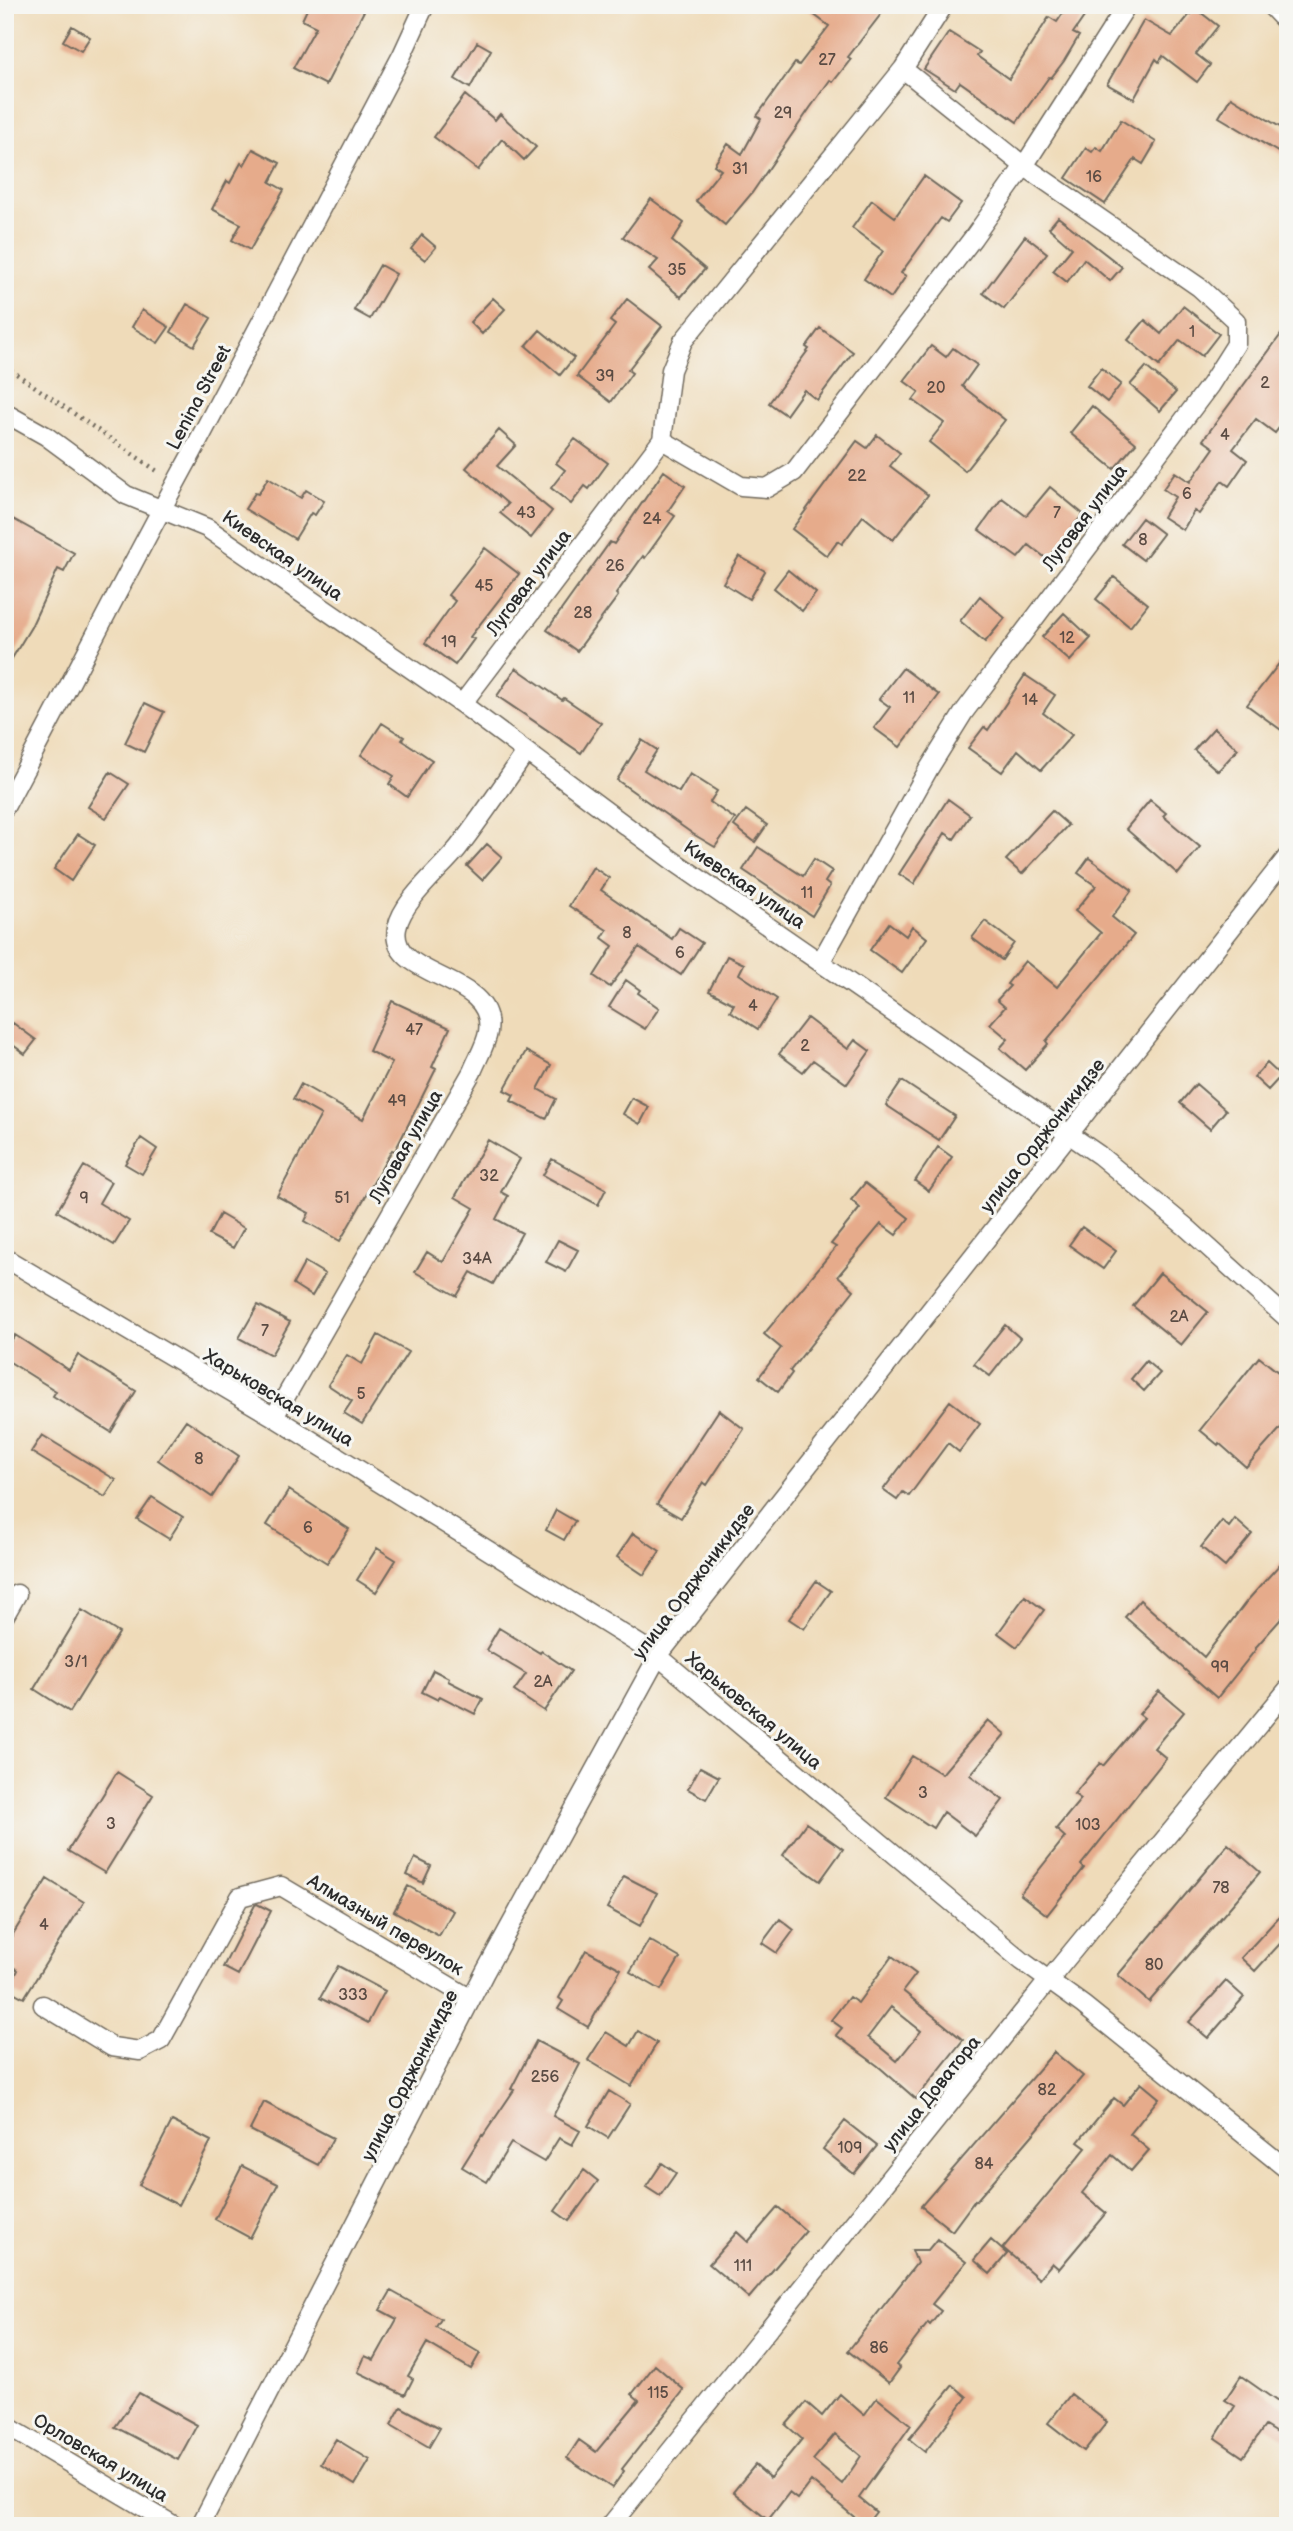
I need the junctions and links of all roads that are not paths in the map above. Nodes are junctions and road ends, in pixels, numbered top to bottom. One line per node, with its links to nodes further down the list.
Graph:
1 (425, 5): 10 (street, Lenina Street)
2 (944, 5): 6 (street)
3 (1127, 5): 7 (street)
4 (1270, 5): 5 (street)
5 (1288, 24)
6 (903, 69): 7 (street, Луговая улица); 9 (street)
7 (1024, 166): 9 (street); 15 (street, Луговая улица)
8 (5, 413): 10 (street, Киевская улица)
9 (662, 440): 11 (street, Луговая улица)
10 (160, 508): 11 (street, Киевская улица); 13 (street, Lenina Street)
11 (461, 704): 12 (street, Киевская улица)
12 (526, 752): 15 (street, Киевская улица); 19 (street, Луговая улица)
13 (5, 807)
14 (1288, 856): 16 (street, улица Орджоникидзе)
15 (821, 961): 16 (street, Киевская улица)
16 (1069, 1134): 18 (street, Киевская улица); 22 (street, улица Орджоникидзе)
17 (5, 1258): 19 (street, Харьковская улица)
18 (1288, 1319)
19 (274, 1417): 22 (street, Харьковская улица)
20 (17, 1594): 21 (street)
21 (5, 1615)
22 (658, 1656): 24 (street, Харьковская улица); 25 (street, улица Орджоникидзе)
23 (1288, 1689): 24 (street, улица Доватора)
24 (1048, 1981): 27 (street, Харьковская улица); 31 (street, улица Доватора)
25 (471, 1999): 26 (street, Алмазный переулок); 30 (street, улица Орджоникидзе)
26 (43, 2005)
27 (1288, 2170)
28 (5, 2425): 29 (street, Орловская улица)
29 (175, 2526)
30 (200, 2526)
31 (610, 2526)

